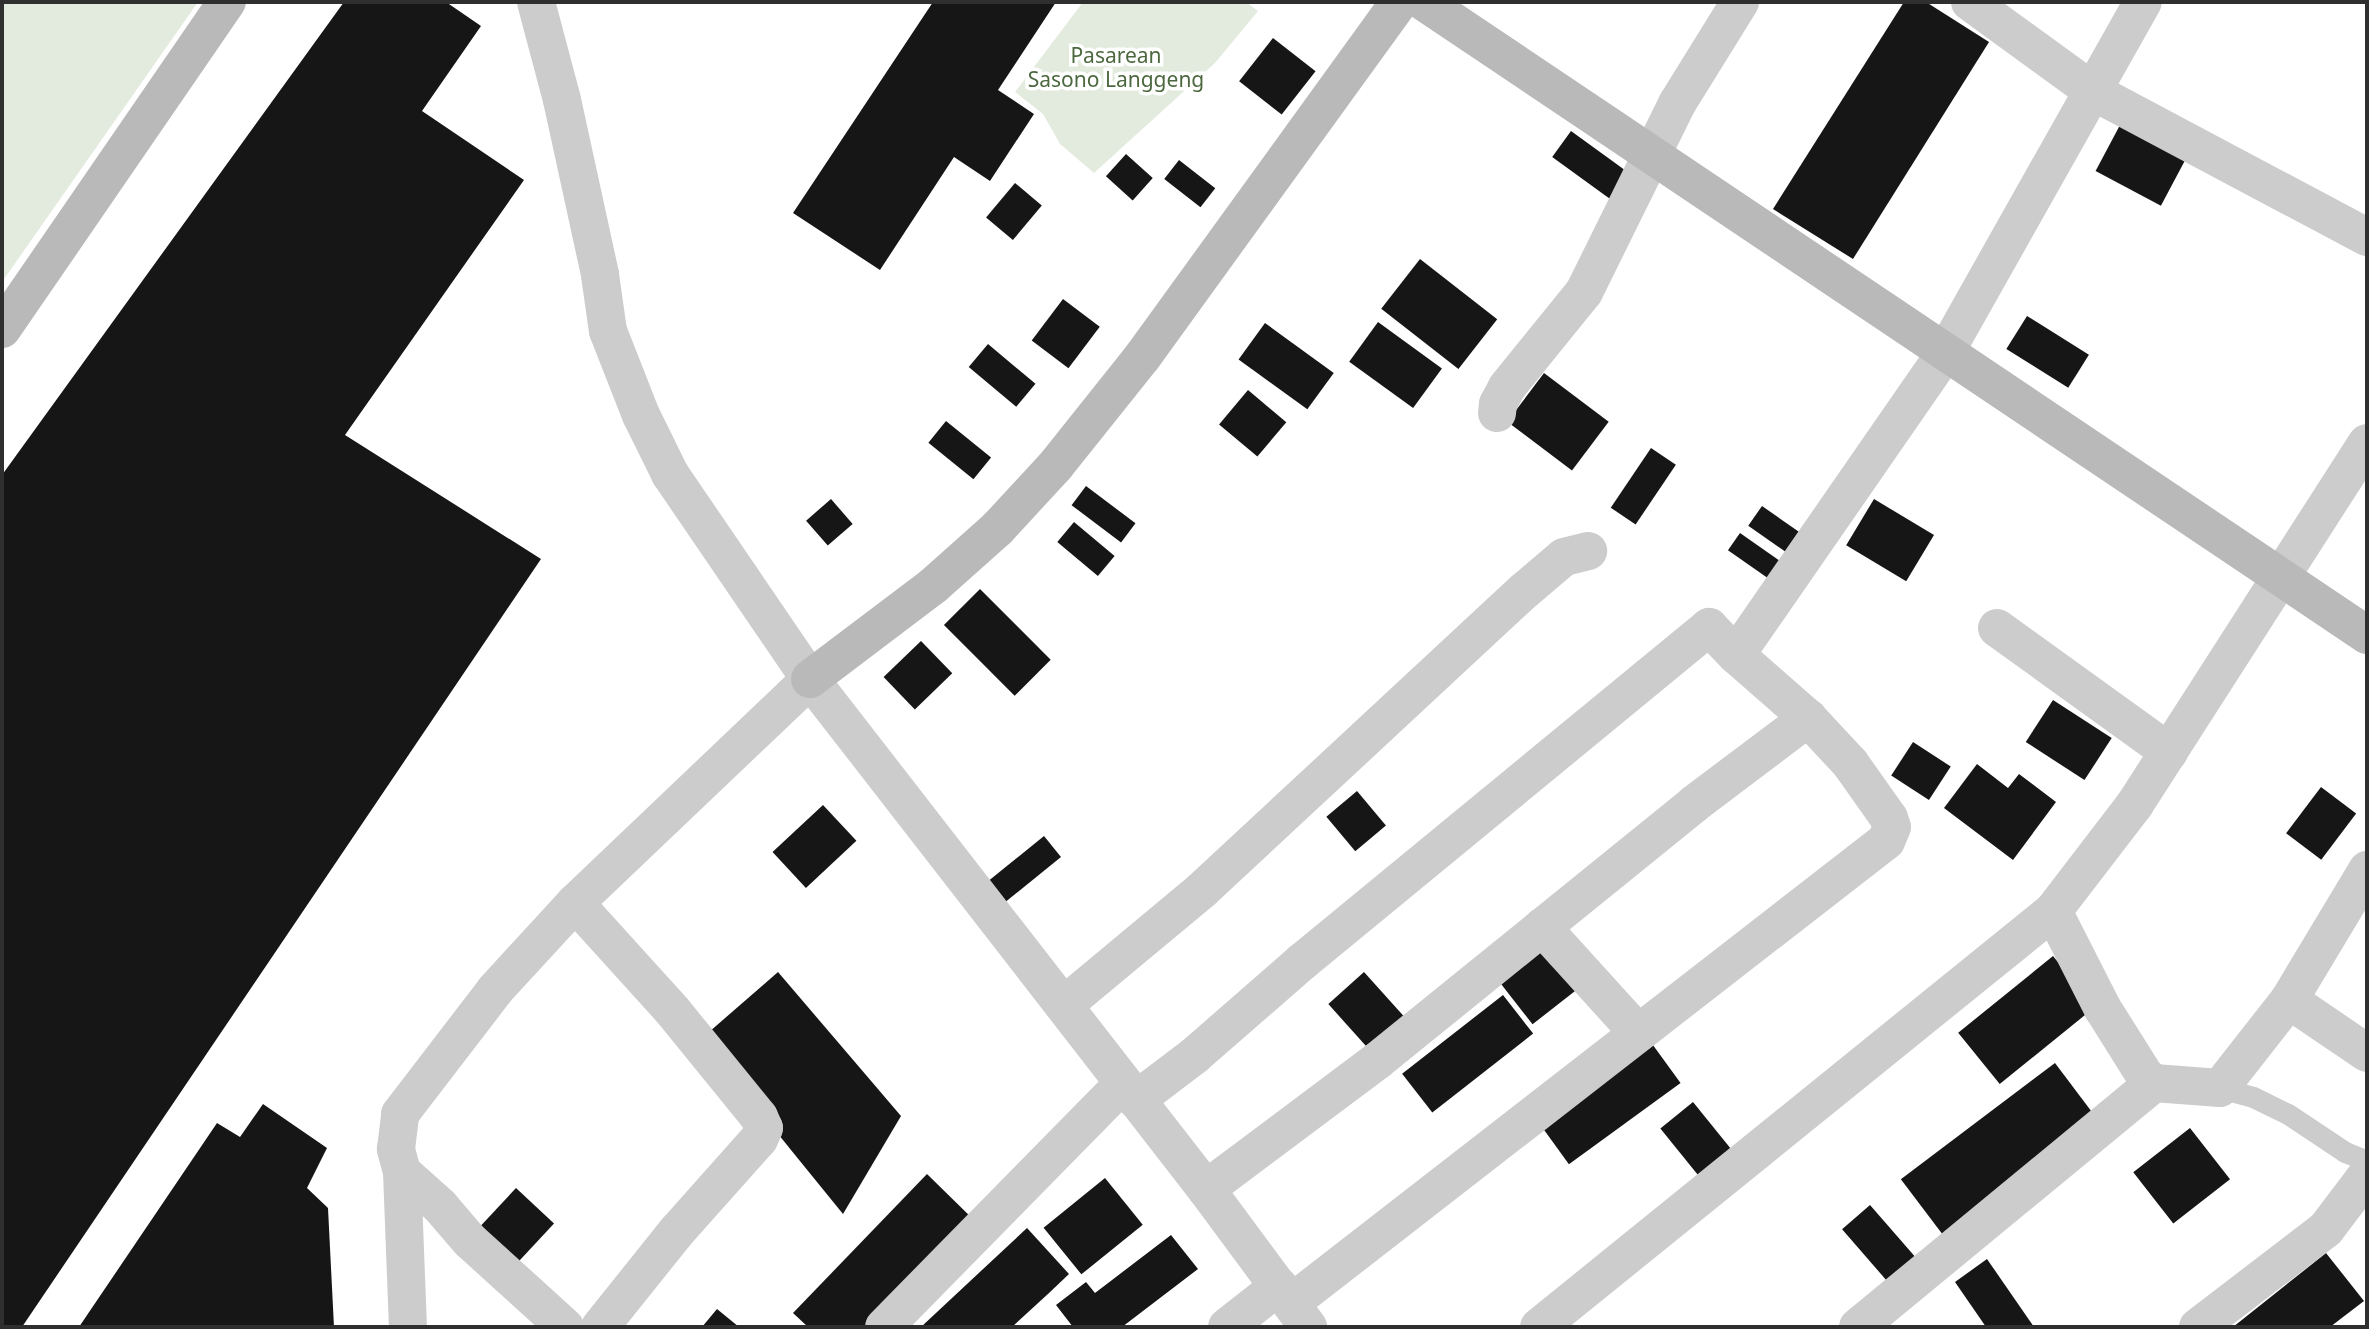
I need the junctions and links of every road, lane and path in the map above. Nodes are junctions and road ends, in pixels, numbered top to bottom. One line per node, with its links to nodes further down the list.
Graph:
1 (227, 2): 11 (street)
2 (537, 2): 20 (street)
3 (1399, 2): 20 (street)
4 (1424, 2): 9 (street)
5 (1740, 2): 9 (street)
6 (1970, 2): 8 (street)
7 (2143, 2): 8 (street)
8 (2094, 92): 10 (street); 12 (street)
9 (1651, 156): 12 (street); 13 (street)
10 (2367, 237)
11 (2, 329)
12 (1945, 354): 16 (street); 19 (street)
13 (1497, 413)
14 (2367, 443): 16 (street)
15 (1588, 551): 28 (street)
16 (2282, 576): 18 (street); 22 (street)
17 (1997, 628): 22 (street)
18 (2367, 635)
19 (1736, 655): 21 (street); 33 (street)
20 (810, 679): 24 (street); 28 (street)
21 (1808, 718): 26 (street); 29 (street)
22 (2169, 752): 25 (street)
23 (2367, 870): 27 (street)
24 (575, 903): 35 (street); 41 (street)
25 (2053, 911): 31 (street); 44 (street)
26 (1542, 927): 29 (street); 37 (street)
27 (2289, 1000): 30 (street); 32 (street)
28 (1064, 1004): 33 (street)
29 (1638, 1033): 38 (street)
30 (2367, 1052)
31 (2154, 1083): 32 (street); 45 (street)
32 (2220, 1088): 34 (lane)
33 (1130, 1092): 37 (street); 42 (street)
34 (2367, 1161)
35 (402, 1172): 39 (street); 40 (street)
36 (2367, 1175): 46 (street)
37 (1206, 1189): 38 (street)
38 (1292, 1306): 43 (street)
39 (408, 1327)
40 (565, 1327)
41 (600, 1327)
42 (884, 1327)
43 (1227, 1327)
44 (1539, 1327)
45 (1858, 1327)
46 (2198, 1327)

